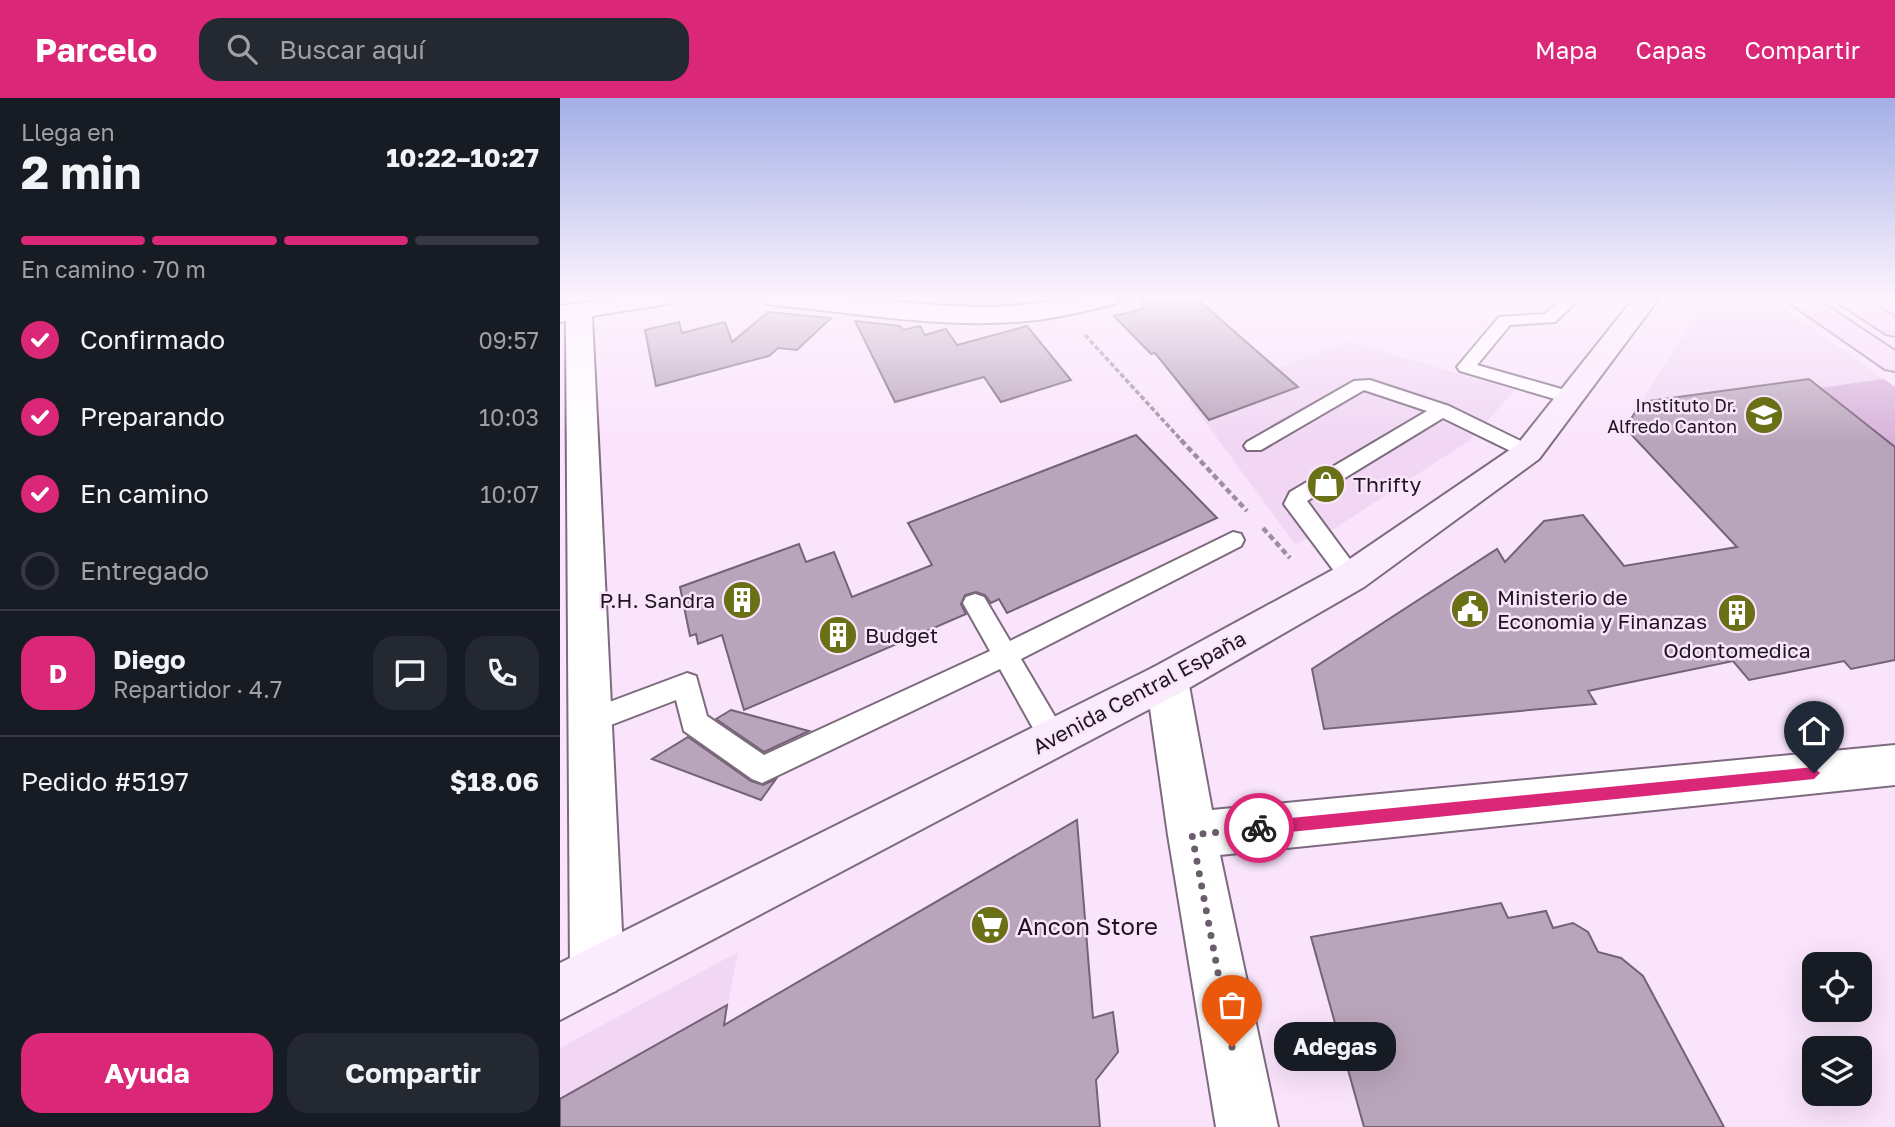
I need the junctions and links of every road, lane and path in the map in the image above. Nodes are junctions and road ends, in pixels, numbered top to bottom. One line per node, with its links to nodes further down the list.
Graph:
1 (572, 346): 19 (street)
2 (1095, 346): 11 (path)
3 (1483, 346): 7 (lane)
4 (1609, 346): 7 (main road, Avenida Central España)
5 (1871, 346): 6 (main road)
6 (1895, 363)
7 (1572, 398): 10 (main road, Avenida Central España)
8 (1442, 410): 9 (lane); 10 (lane); 15 (lane)
9 (1254, 446)
10 (1528, 452): 15 (main road, Avenida Central España)
11 (1253, 518)
12 (1263, 528): 14 (path)
13 (1233, 540): 17 (lane)
14 (1290, 558)
15 (1352, 577): 18 (main road, Avenida Central España)
16 (975, 603): 17 (lane)
17 (1005, 655): 19 (lane); 20 (lane)
18 (1167, 680): 20 (main road, Avenida Central España); 22 (street)
19 (590, 721): 23 (street)
20 (1053, 737): 23 (main road, Avenida Central España)
21 (1895, 765): 22 (street)
22 (1192, 835): 24 (street)
23 (578, 982)
24 (1247, 1127)

